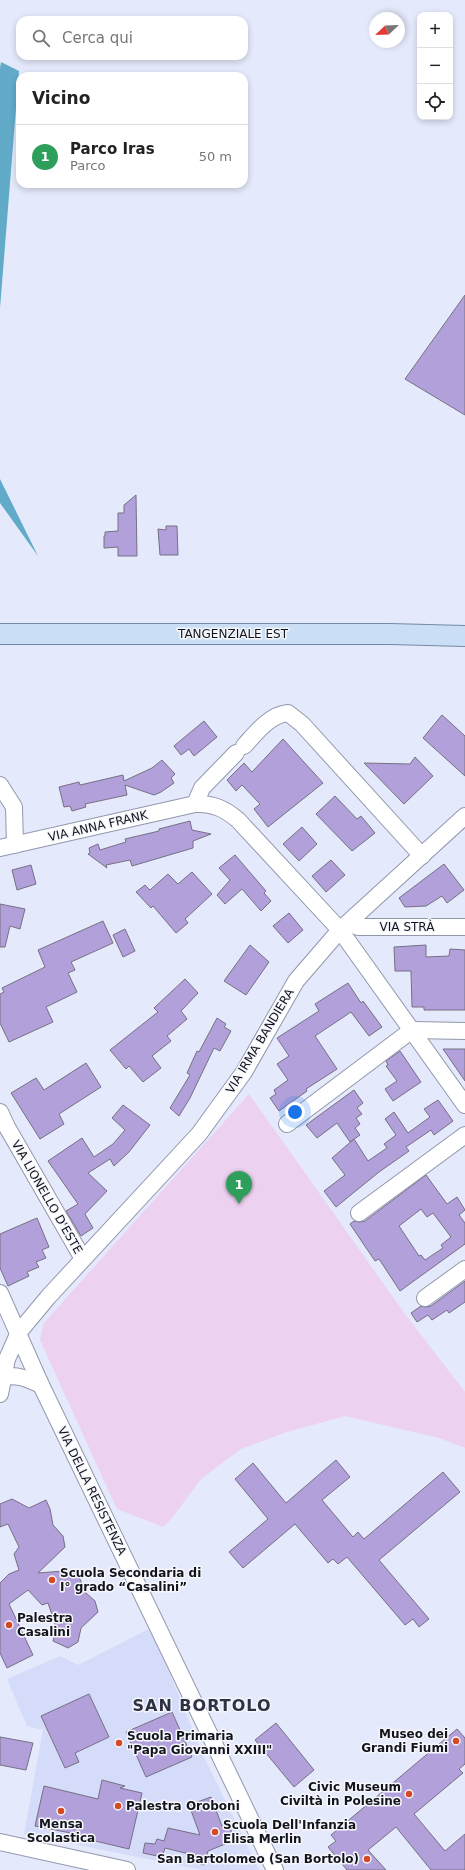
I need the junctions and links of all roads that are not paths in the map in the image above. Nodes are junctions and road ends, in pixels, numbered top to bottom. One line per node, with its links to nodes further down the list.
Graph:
1 (0, 634): 2 (main road, TANGENZIALE EST)
2 (465, 636)
3 (0, 785): 6 (street)
4 (195, 804): 6 (street, VIA ANNA FRANK); 7 (street); 8 (street, VIA ANNA FRANK)
5 (463, 822): 7 (street, VIA IRMA BANDIERA)
6 (8, 847)
7 (422, 856): 8 (street, VIA IRMA BANDIERA)
8 (345, 927): 9 (street, VIA STRÀ); 10 (street, VIA ANNA FRANK); 17 (street, VIA IRMA BANDIERA)
9 (465, 927)
10 (412, 1030): 11 (street); 12 (street, VIA ANNA FRANK); 14 (street)
11 (465, 1031)
12 (465, 1105)
13 (0, 1112): 17 (street, VIA LIONELLO D'ESTE)
14 (287, 1124)
15 (465, 1135): 16 (street)
16 (359, 1213)
17 (83, 1259): 21 (street, VIA IRMA BANDIERA)
18 (465, 1268): 20 (street)
19 (0, 1292): 21 (street, VIA DELLA RESISTENZA)
20 (425, 1298)
21 (19, 1332): 22 (street, VIA IRMA BANDIERA); 24 (street, VIA DELLA RESISTENZA)
22 (3, 1358): 23 (street, VIA IRMA BANDIERA); 24 (street)
23 (3, 1377): 24 (street); 25 (street, VIA IRMA BANDIERA)
24 (38, 1378): 28 (street, VIA DELLA RESISTENZA)
25 (0, 1394)
26 (0, 1842): 27 (street)
27 (127, 1870)
28 (275, 1870)

